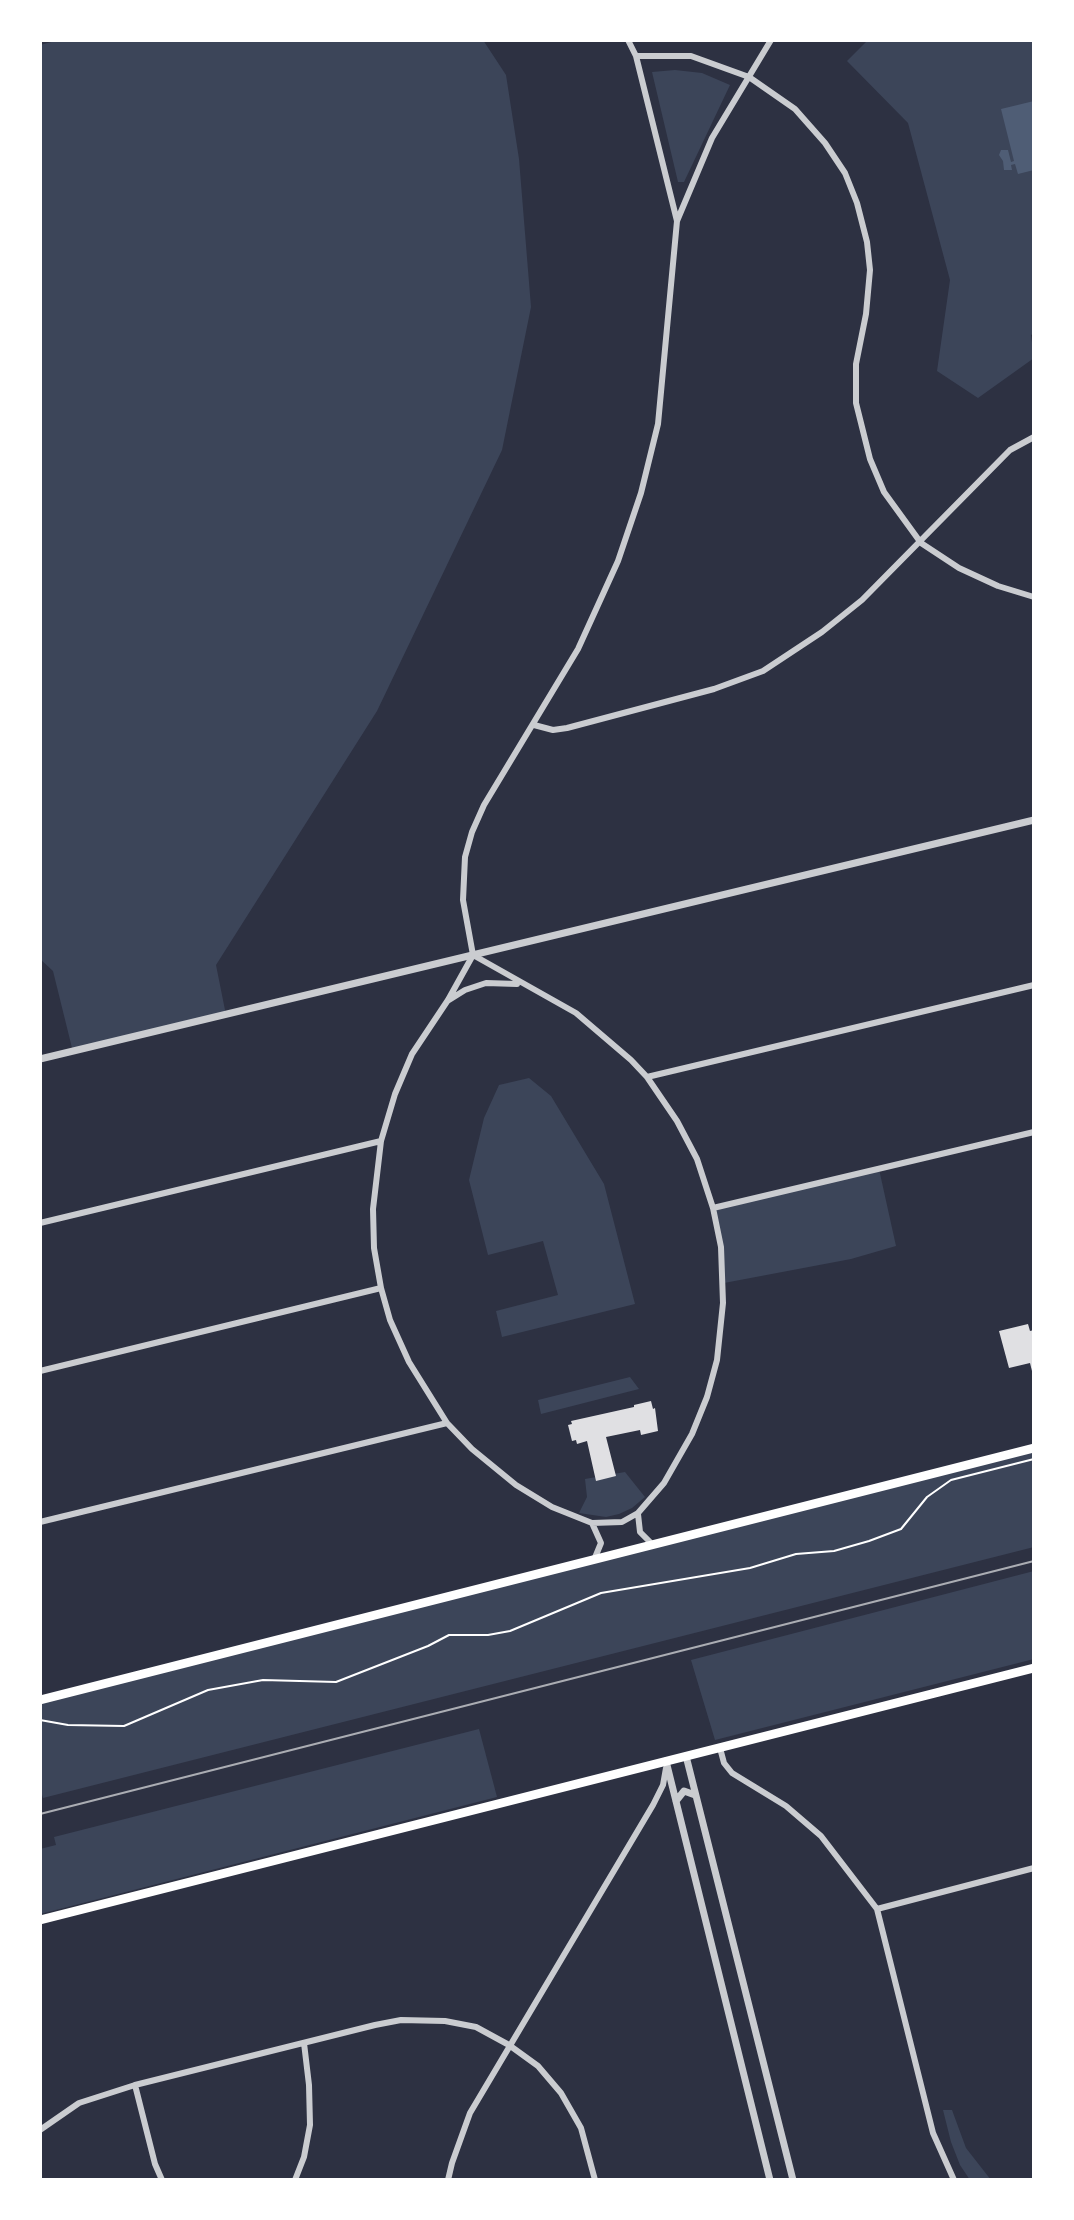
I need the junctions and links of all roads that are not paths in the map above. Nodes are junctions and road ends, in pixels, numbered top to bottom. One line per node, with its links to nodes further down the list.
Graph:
1 (628, 40): 3 (street)
2 (771, 40): 4 (street)
3 (636, 56): 4 (street); 5 (street)
4 (749, 77): 5 (street); 7 (street)
5 (677, 221): 9 (street)
6 (1034, 437): 7 (street)
7 (921, 543): 8 (street); 9 (street)
8 (1034, 597)
9 (534, 725): 11 (street)
10 (1034, 820): 11 (street)
11 (473, 955): 12 (street); 14 (street); 15 (street)
12 (521, 984): 14 (street); 16 (street)
13 (1034, 985): 16 (street)
14 (448, 1000): 18 (street)
15 (40, 1059)
16 (647, 1077): 19 (street)
17 (1034, 1132): 19 (street)
18 (381, 1141): 20 (street); 21 (street)
19 (713, 1208): 25 (street)
20 (40, 1223)
21 (381, 1288): 22 (street); 23 (street)
22 (40, 1371)
23 (447, 1423): 26 (street); 27 (street)
24 (1034, 1448): 28 (main road)
25 (638, 1513): 27 (street); 28 (street)
26 (40, 1522)
27 (592, 1523): 29 (street)
28 (653, 1545): 29 (main road)
29 (594, 1560): 31 (main road)
30 (1034, 1668): 32 (main road)
31 (40, 1700)
32 (720, 1748): 33 (main road); 38 (street)
33 (686, 1756): 34 (main road); 35 (street)
34 (666, 1761): 36 (street); 39 (main road); 41 (street)
35 (696, 1797): 36 (street); 49 (street)
36 (676, 1801): 48 (street)
37 (1034, 1868): 38 (street)
38 (877, 1909): 50 (street)
39 (40, 1920)
40 (304, 2043): 41 (street); 42 (street); 45 (street)
41 (509, 2045): 46 (street); 47 (street)
42 (135, 2085): 43 (street); 44 (street)
43 (40, 2130)
44 (162, 2180)
45 (295, 2180)
46 (448, 2180)
47 (595, 2180)
48 (770, 2180)
49 (793, 2180)
50 (954, 2180)

